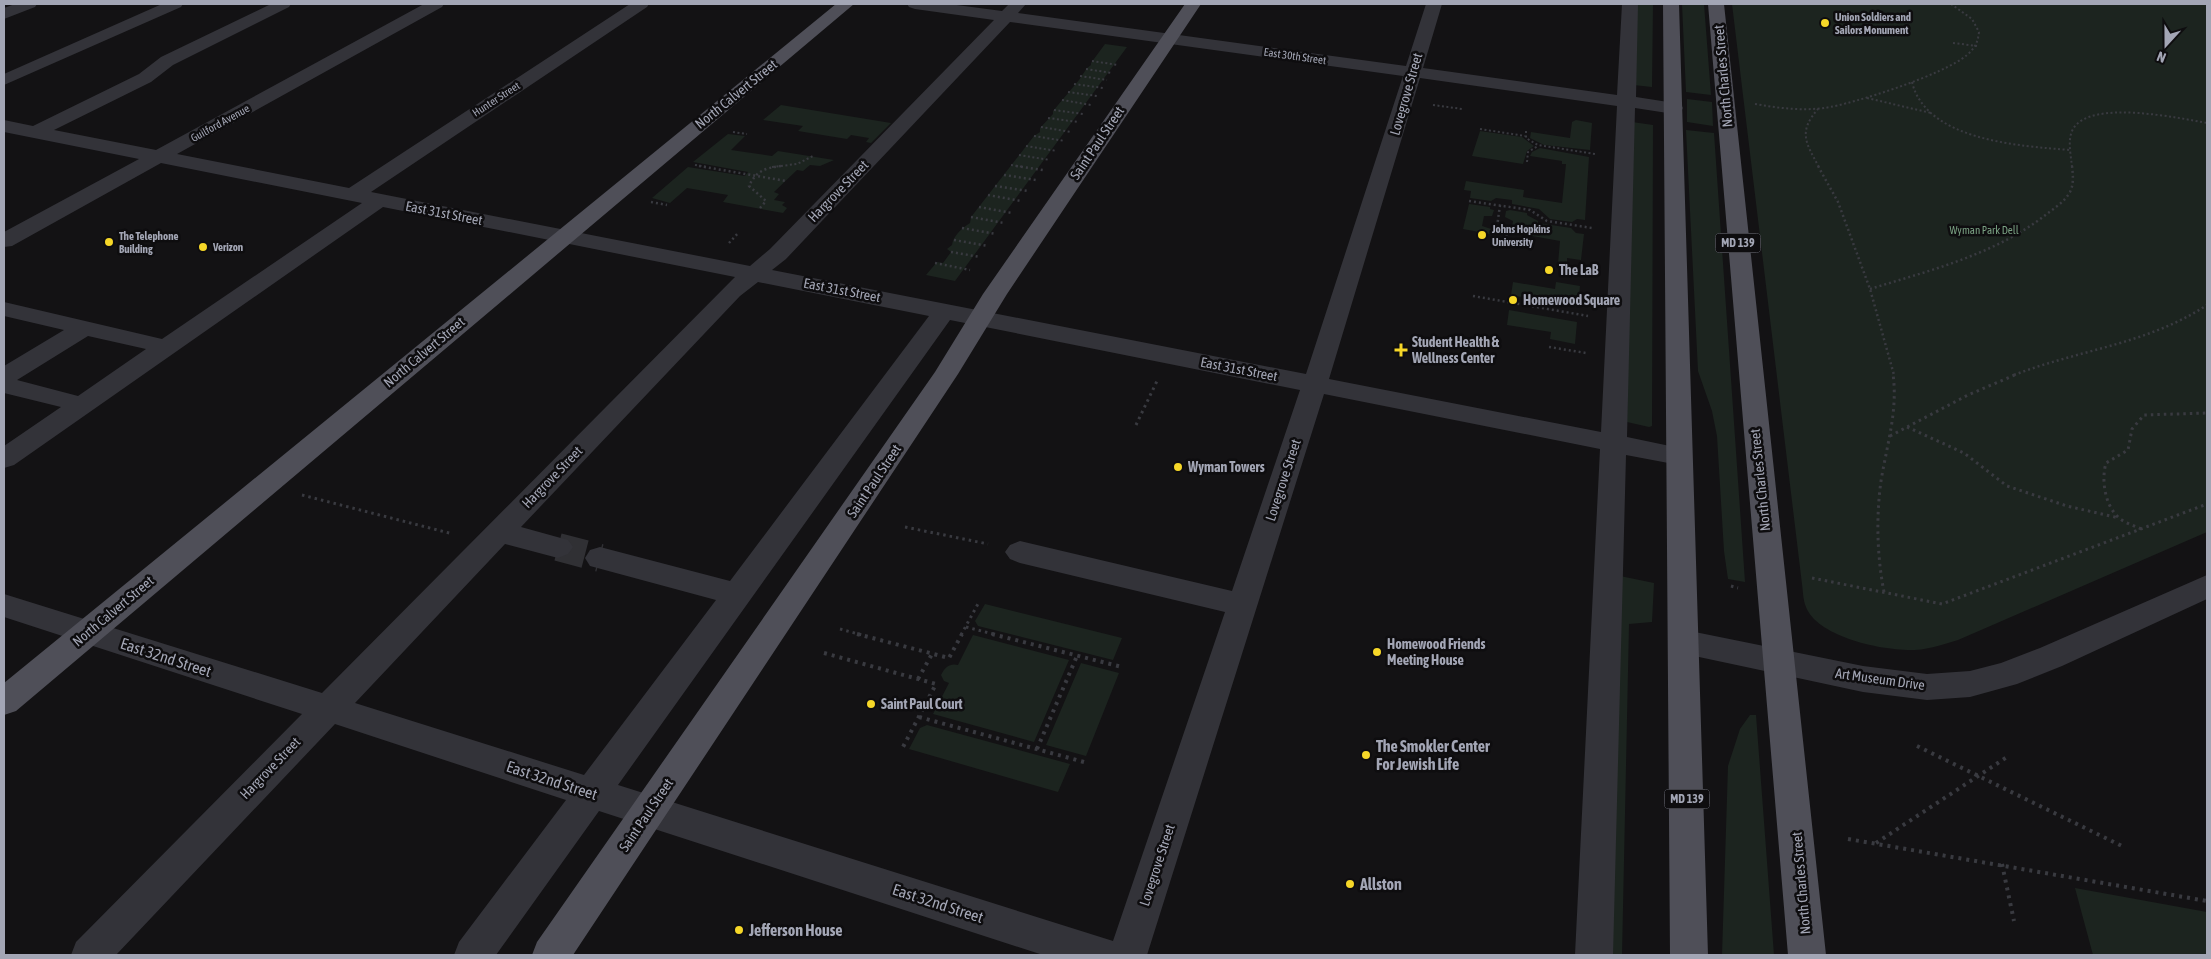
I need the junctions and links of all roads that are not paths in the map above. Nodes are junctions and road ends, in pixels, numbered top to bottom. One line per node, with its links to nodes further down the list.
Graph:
1 (29, 4): 14 (street)
2 (174, 4): 18 (street)
3 (283, 4): 22 (street)
4 (436, 4): 24 (street, Guilford Avenue)
5 (641, 4): 25 (street, Hunter Street)
6 (846, 4): 27 (main road, North Calvert Street)
7 (915, 4): 15 (street, East 30th Street)
8 (1018, 4): 15 (street, Hargrove Street)
9 (1193, 4): 16 (main road, Saint Paul Street)
10 (1434, 4): 17 (street, Lovegrove Street)
11 (1630, 4): 19 (street)
12 (1671, 4): 20 (main road, MD 139)
13 (1716, 4): 52 (main road, North Charles Street / MD 139)
14 (4, 14)
15 (1007, 16): 16 (street, East 30th Street); 29 (street, Hargrove Street)
16 (1168, 38): 17 (street, East 30th Street); 32 (main road, Saint Paul Street)
17 (1412, 72): 19 (street, East 30th Street); 36 (street, Lovegrove Street)
18 (4, 80)
19 (1626, 101): 20 (street, East 30th Street); 39 (street)
20 (1674, 108): 40 (main road, MD 139)
21 (4, 126): 22 (street, East 31st Street)
22 (29, 131): 23 (street); 24 (street, East 31st Street)
23 (4, 140)
24 (159, 156): 25 (street, East 31st Street); 28 (street, Guilford Avenue)
25 (352, 195): 26 (street, East 31st Street)
26 (380, 200): 27 (street, East 31st Street); 34 (street)
27 (564, 236): 29 (street, East 31st Street); 50 (main road, North Calvert Street)
28 (4, 241)
29 (754, 273): 31 (street, East 31st Street); 42 (street, Hargrove Street)
30 (4, 310): 33 (street)
31 (946, 311): 32 (street, East 31st Street); 47 (street)
32 (981, 318): 36 (street, East 31st Street); 56 (main road, Saint Paul Street)
33 (84, 328): 34 (street); 35 (street)
34 (167, 347): 38 (street)
35 (4, 377)
36 (1314, 384): 39 (street, East 31st Street); 49 (street, Lovegrove Street)
37 (4, 385): 38 (street)
38 (83, 405): 41 (street)
39 (1614, 443): 40 (street, East 31st Street); 62 (street)
40 (1679, 456): 51 (main road, MD 139)
41 (4, 459)
42 (493, 537): 43 (street); 54 (street, Hargrove Street)
43 (558, 547)
44 (1020, 552): 49 (street)
45 (600, 558): 47 (street)
46 (2207, 586): 52 (street, Art Museum Drive)
47 (737, 594): 55 (street)
48 (4, 605): 50 (street, East 32nd Street)
49 (1242, 606): 61 (street, Lovegrove Street)
50 (88, 632): 53 (main road, North Calvert Street); 54 (street, East 32nd Street)
51 (1685, 642): 52 (street, Art Museum Drive); 63 (main road, MD 139)
52 (1780, 662): 64 (main road, North Charles Street / MD 139)
53 (4, 702)
54 (327, 708): 55 (street, East 32nd Street); 57 (street, Hargrove Street)
55 (592, 793): 56 (street, East 32nd Street); 58 (street)
56 (649, 811): 59 (main road, Saint Paul Street); 60 (street, East 32nd Street)
57 (90, 955)
58 (473, 955)
59 (551, 955)
60 (1100, 955)
61 (1128, 955)
62 (1594, 955)
63 (1689, 955)
64 (1807, 955)

